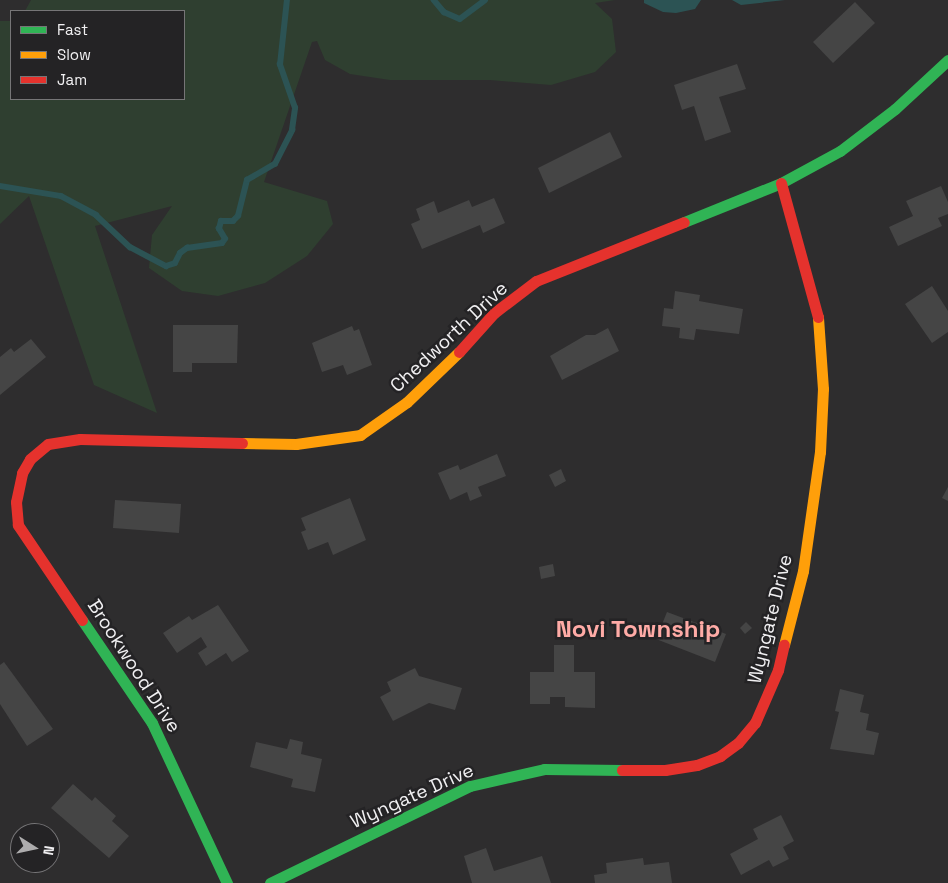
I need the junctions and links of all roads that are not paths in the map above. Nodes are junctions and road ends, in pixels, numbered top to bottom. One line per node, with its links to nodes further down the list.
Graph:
1 (948, 60): 2 (street, Chedworth Drive)
2 (782, 183): 3 (street, Chedworth Drive); 5 (street, Wyngate Drive)
3 (22, 472): 4 (street, Brookwood Drive)
4 (227, 883)
5 (270, 883)

